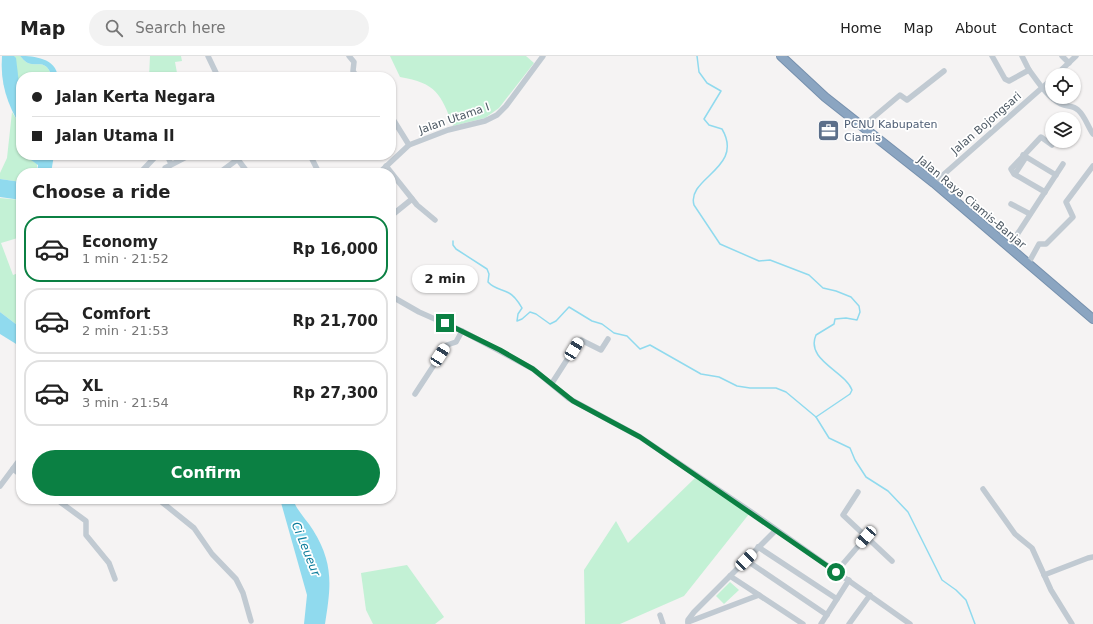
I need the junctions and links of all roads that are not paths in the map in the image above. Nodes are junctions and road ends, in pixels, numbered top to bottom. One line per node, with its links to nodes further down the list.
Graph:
1 (208, 56): 13 (street)
2 (349, 56): 14 (street)
3 (543, 56): 21 (street, Jalan Utama I)
4 (781, 56): 18 (highway, Jalan Raya Ciamis-Banjar)
5 (992, 56): 11 (street)
6 (1022, 56): 11 (street)
7 (1062, 56): 9 (street)
8 (1076, 56): 9 (street)
9 (1069, 63): 10 (street)
10 (1064, 68)
11 (1029, 70): 16 (street)
12 (944, 71): 18 (street)
13 (216, 72)
14 (354, 72)
15 (1045, 85): 16 (street, Jalan Bojongsari)
16 (1042, 87): 19 (street); 38 (street, Jalan Bojongsari)
17 (396, 122): 21 (street)
18 (862, 127): 38 (highway, Jalan Raya Ciamis-Banjar)
19 (1093, 134)
20 (1045, 140): 22 (street)
21 (409, 145): 23 (street, Jalan Utama I)
22 (1024, 156): 36 (street); 39 (street)
23 (396, 157)
24 (152, 160): 33 (street)
25 (169, 160): 29 (street)
26 (179, 160): 29 (street)
27 (234, 160): 35 (street)
28 (393, 160): 31 (street, Jalan Utama I)
29 (171, 164): 34 (street)
30 (1063, 164): 36 (street)
31 (386, 166)
32 (1093, 166): 46 (street)
33 (145, 168)
34 (164, 168)
35 (225, 168)
36 (1056, 175): 39 (street)
37 (396, 179): 40 (street)
38 (934, 183): 45 (highway, Jalan Raya Ciamis-Banjar)
39 (1045, 192): 43 (street)
40 (412, 199): 42 (street); 44 (street)
41 (1011, 204): 43 (street)
42 (396, 212)
43 (1030, 214): 45 (street)
44 (435, 220)
45 (1009, 247): 46 (highway, Jalan Raya Ciamis-Banjar)
46 (1028, 264): 48 (highway, Jalan Raya Ciamis-Banjar)
47 (396, 299): 49 (street)
48 (1093, 319)
49 (462, 332): 51 (street); 52 (street)
50 (608, 339): 51 (street)
51 (552, 383): 61 (street)
52 (415, 394)
53 (16, 465): 54 (street)
54 (13, 469): 55 (street); 56 (street)
55 (16, 471)
56 (0, 486)
57 (983, 489): 68 (street)
58 (858, 492): 62 (street)
59 (63, 504): 70 (street)
60 (164, 504): 77 (street)
61 (776, 530): 63 (street); 67 (street)
62 (866, 537): 66 (street); 67 (street)
63 (758, 547): 65 (street); 74 (street)
64 (1093, 557): 68 (street)
65 (746, 560): 69 (street); 76 (street)
66 (892, 561)
67 (836, 572): 71 (street)
68 (1044, 575): 84 (street)
69 (730, 576): 72 (street); 78 (street)
70 (115, 580)
71 (849, 580): 73 (street); 74 (street)
72 (759, 595): 78 (street); 80 (street)
73 (870, 595): 82 (street); 83 (street)
74 (837, 599): 76 (street)
75 (660, 615): 79 (street)
76 (827, 615): 81 (street)
77 (251, 621)
78 (688, 623)
79 (663, 624)
80 (803, 624)
81 (821, 624)
82 (849, 624)
83 (910, 624)
84 (1072, 624)

